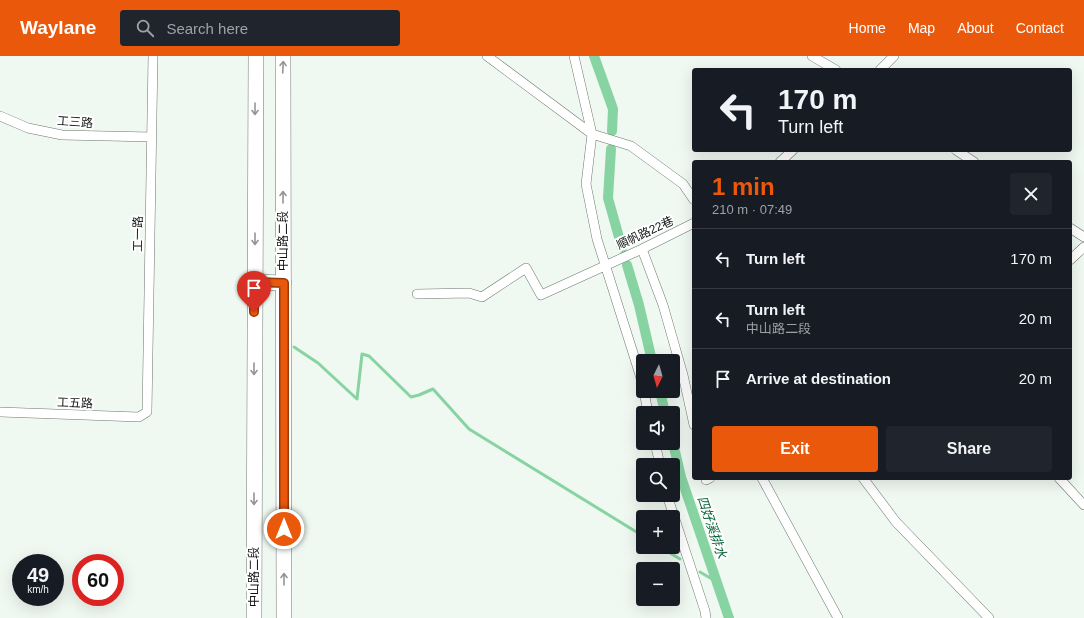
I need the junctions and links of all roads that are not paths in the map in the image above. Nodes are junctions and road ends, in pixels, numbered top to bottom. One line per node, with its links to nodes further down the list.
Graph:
1 (152, 56): 12 (street, 工一路)
2 (256, 56): 25 (main road, 中山路二段, one-way to 25)
3 (283, 56): 26 (main road, 中山路二段, one-way to 3)
4 (487, 56): 11 (street)
5 (574, 56): 11 (street)
6 (812, 56): 8 (street)
7 (894, 56): 9 (street)
8 (833, 68)
9 (882, 68)
10 (0, 116): 12 (street, 工三路)
11 (592, 134): 17 (street); 24 (street)
12 (152, 137): 30 (street, 工一路)
13 (791, 152): 15 (street)
14 (959, 152): 16 (street)
15 (782, 160)
16 (971, 160)
17 (692, 197)
18 (692, 224): 22 (street, 順帆路22巷)
19 (1072, 229): 20 (street)
20 (1084, 237)
21 (1084, 247): 23 (street)
22 (642, 249): 24 (street, 順帆路22巷); 31 (street)
23 (1072, 258)
24 (606, 265): 27 (street, 順帆路22巷); 28 (street)
25 (254, 282): 26 (main road); 37 (main road, 中山路二段, one-way to 37)
26 (284, 283): 38 (main road, 中山路二段, one-way to 26)
27 (417, 294)
28 (636, 362)
29 (0, 412): 30 (street, 工五路)
30 (147, 412)
31 (692, 416)
32 (763, 480): 40 (street)
33 (864, 480): 41 (street)
34 (1061, 480): 36 (street)
35 (668, 502): 39 (street)
36 (1084, 505)
37 (254, 618)
38 (284, 618)
39 (706, 618)
40 (838, 618)
41 (989, 618)

